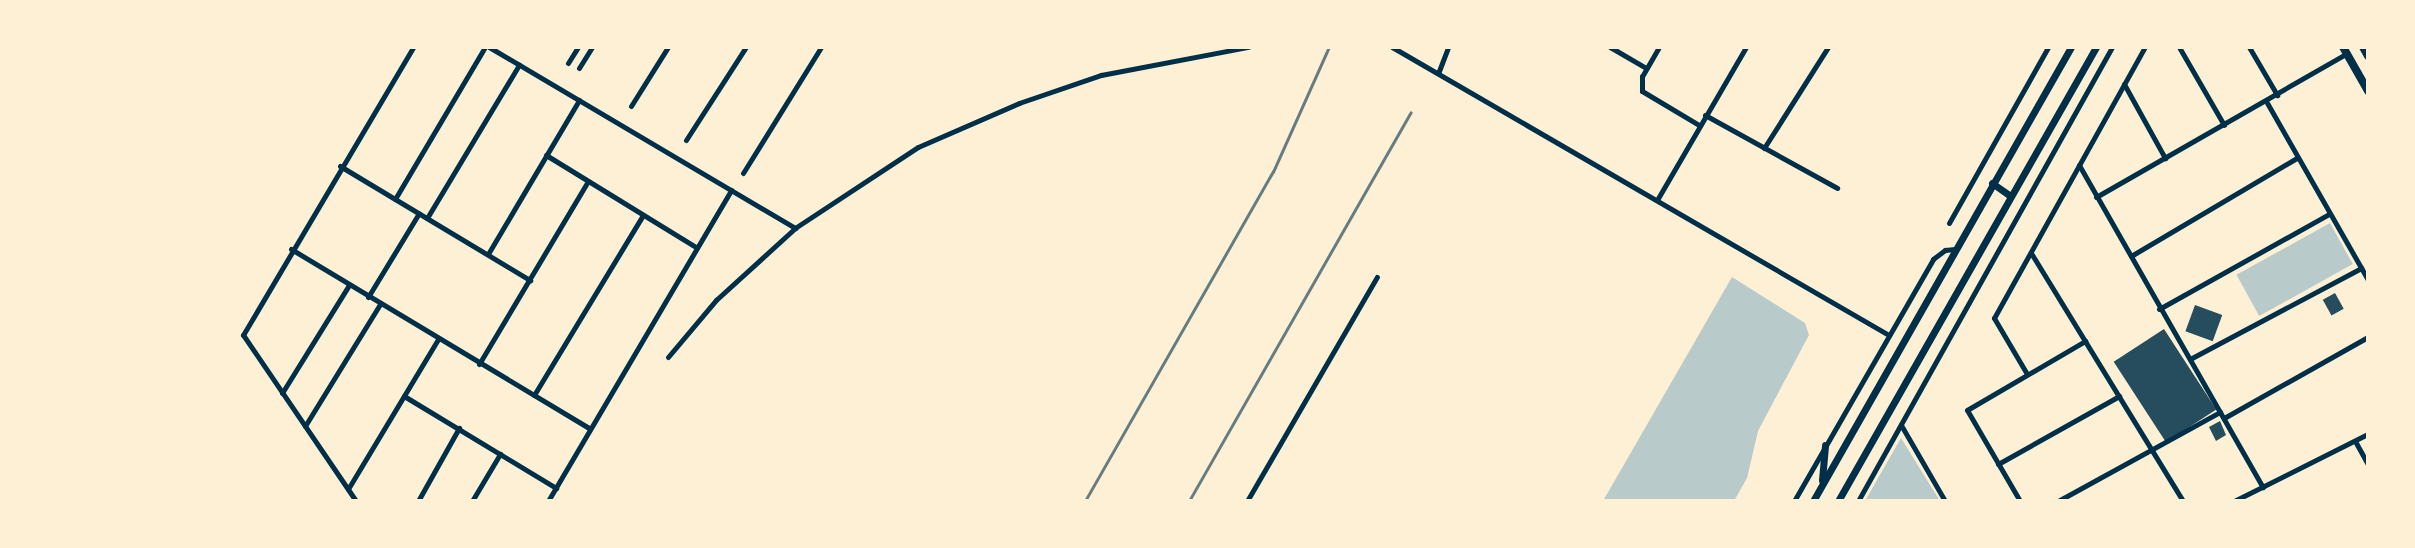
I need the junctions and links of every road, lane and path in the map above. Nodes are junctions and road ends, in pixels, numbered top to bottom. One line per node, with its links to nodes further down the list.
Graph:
1 (413, 47): 45 (street)
2 (487, 47): 26 (street); 53 (street)
3 (578, 47): 25 (street)
4 (592, 47): 27 (street)
5 (668, 47): 35 (street)
6 (746, 47): 39 (street)
7 (821, 47): 46 (street)
8 (1248, 47): 60 (street)
9 (1392, 47): 29 (street)
10 (1448, 47): 29 (street)
11 (1610, 47): 28 (street)
12 (1659, 47): 28 (street)
13 (1746, 47): 36 (street)
14 (1828, 47): 40 (street)
15 (2048, 47): 59 (street)
16 (2071, 47): 48 (main road)
17 (2096, 47): 51 (main road)
18 (2112, 47): 88 (street)
19 (2146, 47): 30 (street)
20 (2179, 47): 38 (street)
21 (2249, 47): 32 (street)
22 (2363, 47): 24 (main road)
23 (2345, 50): 31 (main road); 32 (street)
24 (2368, 56)
25 (568, 63)
26 (519, 65): 33 (street); 58 (street)
27 (579, 68)
28 (1647, 68): 37 (street)
29 (1440, 71): 54 (street)
30 (2124, 84): 42 (street); 44 (street)
31 (2368, 91)
32 (2277, 95): 34 (street)
33 (579, 100): 41 (street); 50 (street)
34 (2266, 101): 38 (street); 43 (street)
35 (631, 106)
36 (1705, 115): 37 (street); 40 (street)
37 (1699, 125): 54 (street)
38 (2224, 125): 42 (street)
39 (686, 140)
40 (1764, 148): 49 (street)
41 (546, 155): 47 (street); 65 (street)
42 (2165, 158): 52 (street)
43 (2297, 158): 56 (street); 66 (street)
44 (2079, 165): 52 (street); 64 (street)
45 (341, 166): 53 (street); 62 (street)
46 (743, 173)
47 (588, 181): 57 (street); 69 (street)
48 (1992, 183): 51 (main road); 63 (main road)
49 (1837, 188)
50 (731, 190): 60 (street); 61 (street)
51 (2009, 195): 110 (main road)
52 (2096, 197): 66 (street)
53 (395, 199): 55 (street)
54 (1657, 200): 75 (street)
55 (419, 213): 58 (street); 72 (street)
56 (2329, 214): 67 (street); 74 (street)
57 (643, 215): 61 (street); 84 (street)
58 (427, 218): 65 (street)
59 (1949, 223)
60 (795, 228): 79 (street)
61 (697, 248): 91 (street)
62 (291, 249): 71 (street); 83 (street)
63 (1955, 249): 75 (street); 99 (main road)
64 (2031, 253): 78 (street); 82 (street)
65 (488, 254): 69 (street)
66 (2131, 256): 74 (street)
67 (2361, 268): 70 (street); 80 (street)
68 (1377, 277): 107 (street)
69 (530, 280): 81 (street)
70 (2368, 280)
71 (349, 285): 72 (street); 83 (street)
72 (368, 297): 73 (street)
73 (380, 304): 77 (street); 89 (street)
74 (2160, 309): 80 (street)
75 (1887, 334): 94 (street)
76 (2368, 337): 87 (street)
77 (438, 339): 81 (street); 85 (street)
78 (2085, 341): 82 (street); 86 (street)
79 (668, 357)
80 (2190, 359): 87 (street)
81 (479, 364): 84 (street)
82 (2027, 374): 97 (street)
83 (282, 393): 89 (street)
84 (534, 395): 91 (street)
85 (404, 396): 90 (street); 102 (street)
86 (2119, 396): 95 (street); 97 (street)
87 (2222, 415): 95 (street); 100 (street)
88 (1901, 425): 111 (street); 112 (street)
89 (305, 426): 102 (street)
90 (459, 428): 96 (street); 104 (street)
91 (590, 429): 101 (street)
92 (2368, 434): 93 (street)
93 (2355, 441): 98 (street); 100 (street)
94 (1825, 445): 99 (main road); 108 (street)
95 (2153, 449): 114 (street); 115 (street)
96 (500, 454): 101 (street); 105 (street)
97 (1998, 464): 113 (street)
98 (2368, 464)
99 (1821, 485): 109 (main road)
100 (2263, 487): 116 (street)
101 (556, 488): 106 (street)
102 (348, 489): 103 (street)
103 (356, 501)
104 (418, 501)
105 (472, 501)
106 (548, 501)
107 (1247, 501)
108 (1794, 501)
109 (1813, 501)
110 (1838, 501)
111 (1858, 501)
112 (1945, 501)
113 (2020, 501)
114 (2058, 501)
115 (2183, 501)
116 (2234, 501)

